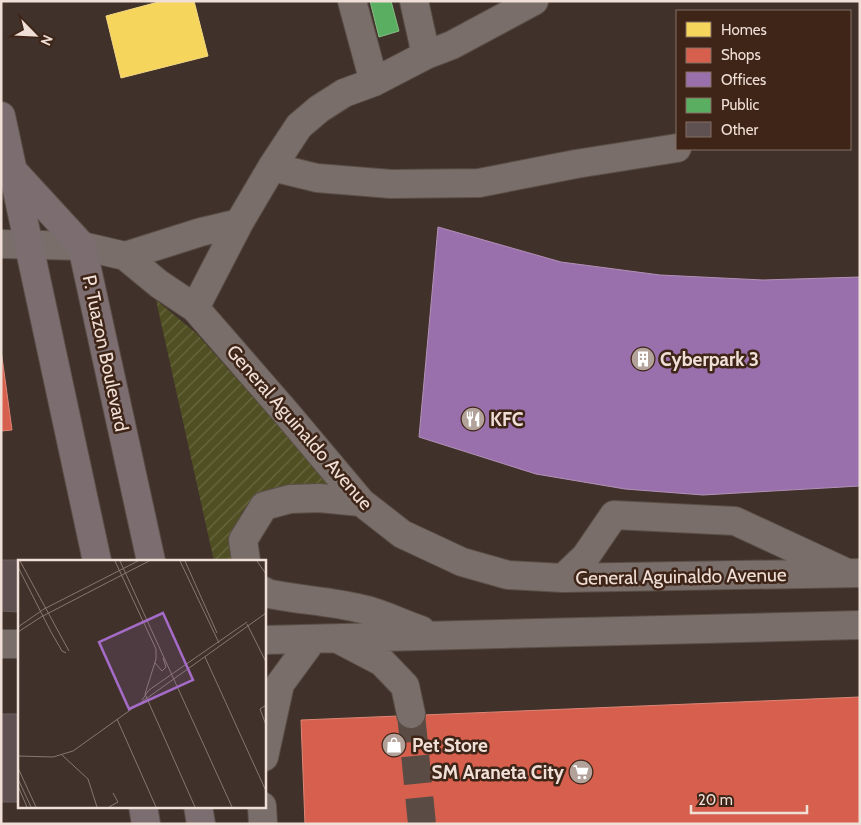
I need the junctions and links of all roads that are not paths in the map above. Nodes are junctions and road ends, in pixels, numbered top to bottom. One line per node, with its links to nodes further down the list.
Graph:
1 (352, 1): 5 (street)
2 (414, 1): 4 (street)
3 (534, 1): 4 (street)
4 (426, 55): 5 (street)
5 (374, 82): 8 (street)
6 (1, 116): 9 (main road)
7 (676, 148): 8 (street)
8 (272, 166): 10 (street)
9 (12, 170): 12 (main road); 13 (main road)
10 (239, 223): 14 (street); 15 (street)
11 (1, 244): 12 (street, General Aguinaldo Avenue)
12 (29, 244): 13 (street, General Aguinaldo Avenue); 17 (main road)
13 (82, 246): 14 (street, General Aguinaldo Avenue); 18 (main road, P. Tuazon Boulevard)
14 (125, 256): 15 (street, General Aguinaldo Avenue)
15 (195, 308): 16 (street, General Aguinaldo Avenue)
16 (360, 502): 19 (street); 21 (street, General Aguinaldo Avenue)
17 (97, 560)
18 (151, 560)
19 (246, 560)
20 (854, 573): 21 (street, General Aguinaldo Avenue); 21 (street)
21 (563, 578)
22 (265, 593): 24 (street)
23 (860, 625): 24 (street)
24 (438, 636): 25 (street)
25 (325, 639): 26 (street); 29 (street); 30 (street)
26 (265, 640)
27 (1, 644): 28 (street)
28 (18, 644)
29 (411, 714)
30 (265, 752)
31 (144, 808): 34 (main road)
32 (198, 808): 35 (main road)
33 (262, 808): 36 (street)
34 (146, 824)
35 (201, 824)
36 (263, 824)

